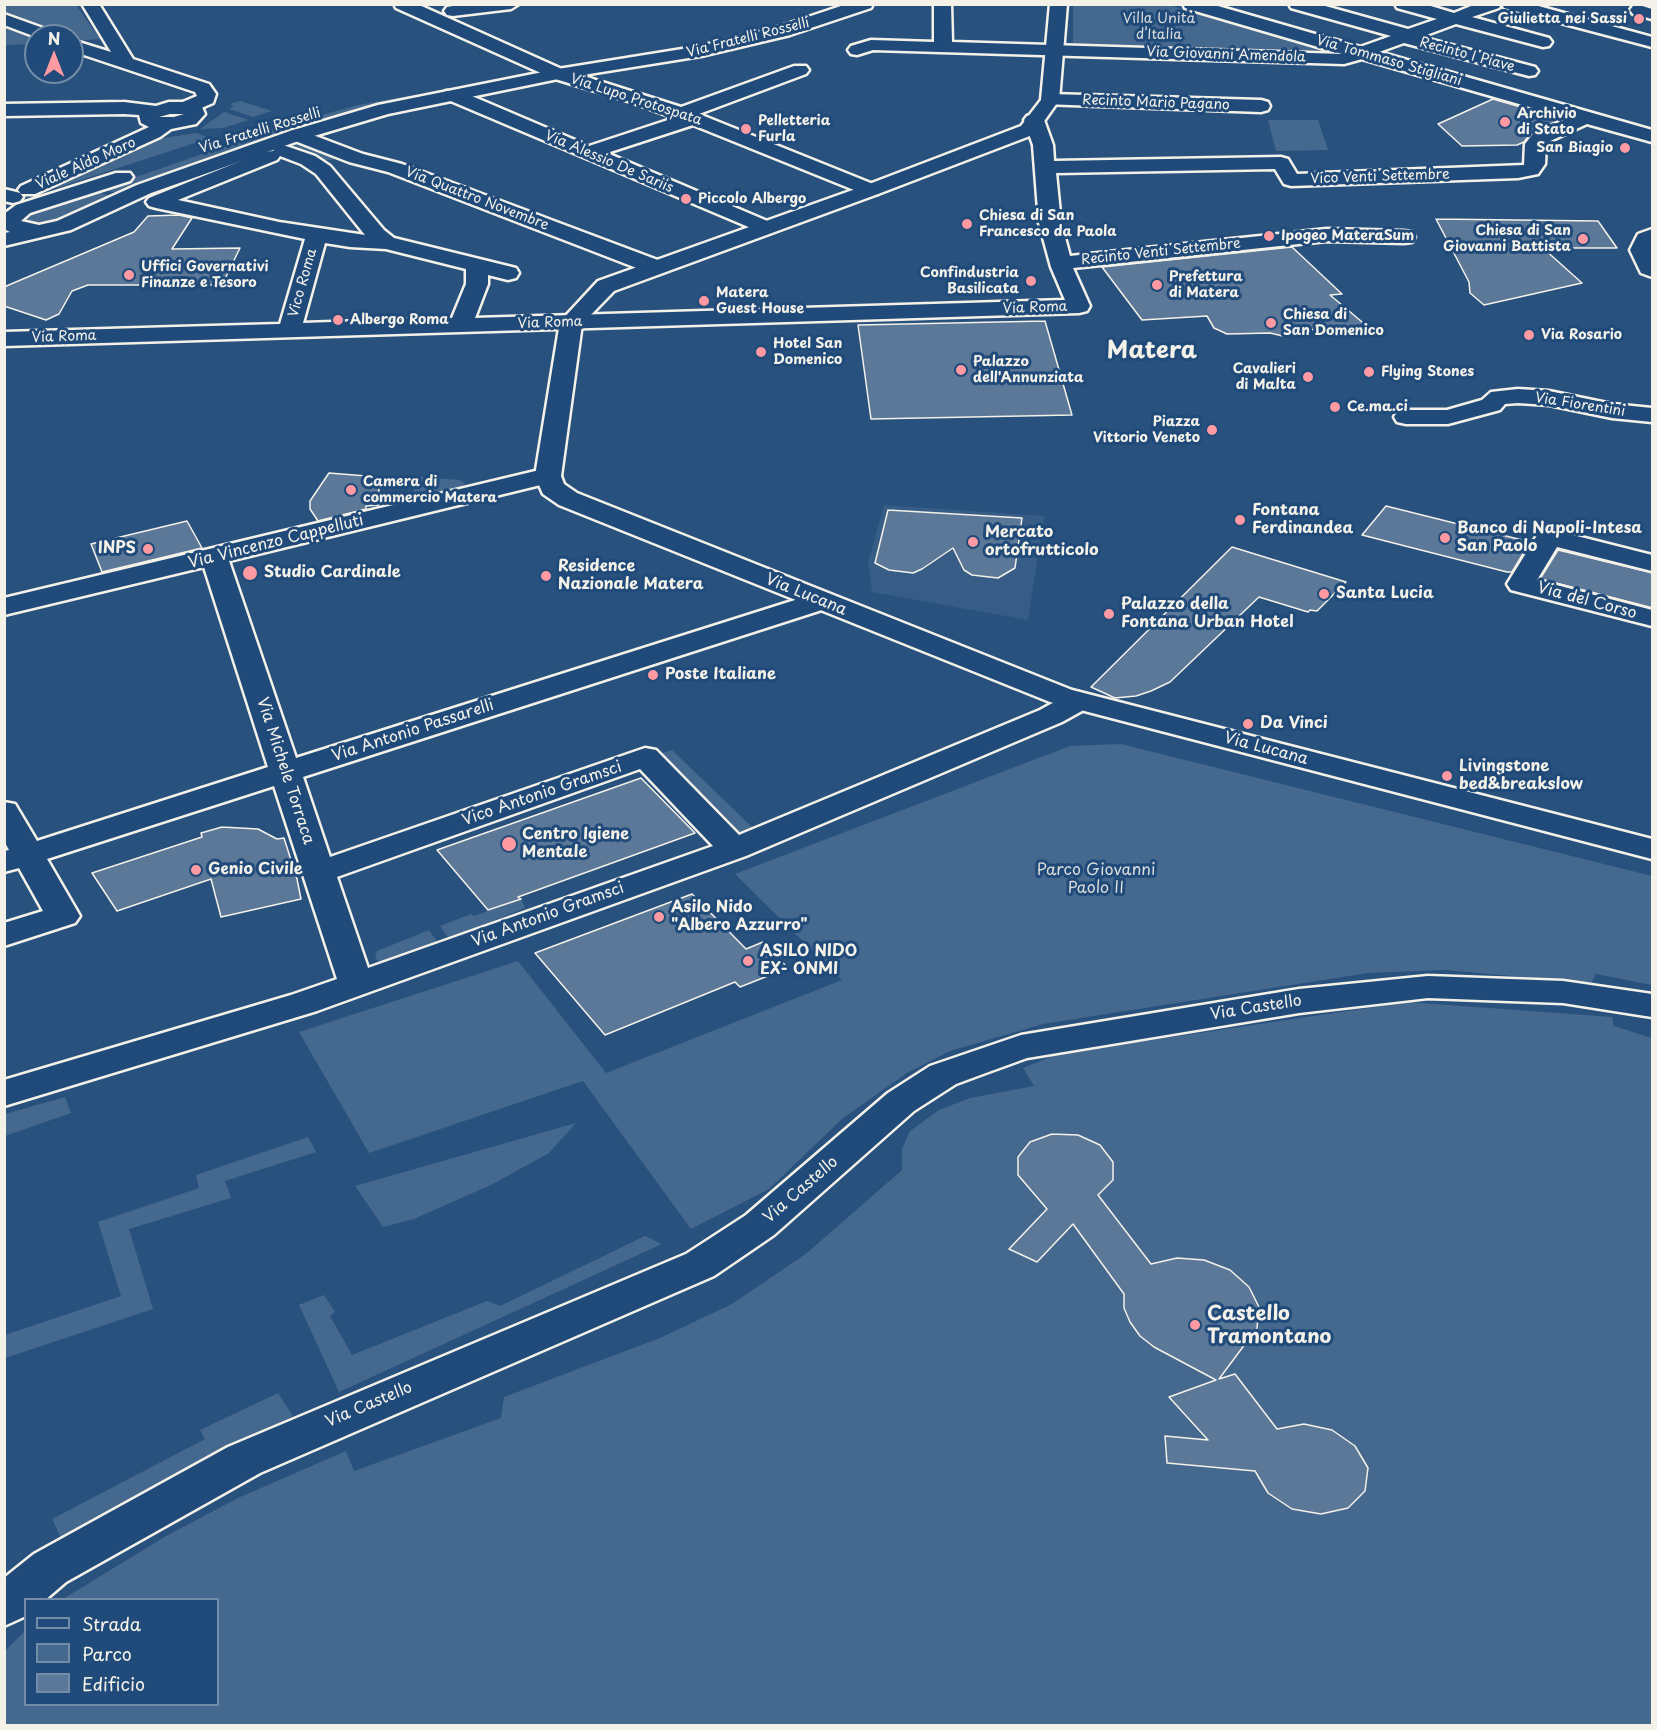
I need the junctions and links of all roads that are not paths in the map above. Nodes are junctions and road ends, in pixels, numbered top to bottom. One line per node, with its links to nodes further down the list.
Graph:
1 (90, 4): 25 (street)
2 (402, 4): 17 (street, Via Lupo Protospata)
3 (511, 4): 11 (street)
4 (865, 4): 28 (street, Via Fratelli Rosselli)
5 (942, 4): 23 (street)
6 (1191, 4): 24 (street, Via Tommaso Stigliani)
7 (1297, 4): 16 (street, Recinto I Piave)
8 (1403, 4): 13 (street)
9 (1493, 4): 13 (street)
10 (1510, 4): 19 (street)
11 (446, 8): 17 (street)
12 (1054, 8): 22 (street)
13 (1456, 18): 16 (street); 18 (street)
14 (4, 19): 15 (street)
15 (24, 27)
16 (1409, 37): 24 (street); 27 (street, Recinto I Piave)
17 (476, 38): 28 (street, Via Lupo Protospata)
18 (1542, 42)
19 (1653, 42)
20 (84, 49): 25 (street)
21 (857, 50): 23 (street, Via Giovanni Amendola)
22 (1053, 50): 23 (street, Via Giovanni Amendola); 24 (street, Via Giovanni Amendola); 30 (street)
23 (938, 51)
24 (1364, 54): 35 (street, Via Tommaso Stigliani)
25 (128, 63): 34 (street)
26 (800, 70): 33 (street)
27 (1529, 71)
28 (558, 74): 29 (street, Via Fratelli Rosselli); 33 (street, Via Lupo Protospata); 45 (street, Via Fratelli Rosselli)
29 (453, 95): 37 (street, Via Fratelli Rosselli); 40 (street, Via Alessio De Sariis)
30 (1050, 100): 31 (street, Recinto Mario Pagano); 36 (street)
31 (1261, 106)
32 (4, 110): 34 (street)
33 (687, 116): 40 (street); 44 (street, Via Lupo Protospata)
34 (160, 117): 45 (street, Viale Aldo Moro)
35 (1586, 117): 38 (street, Via Tommaso Stigliani); 42 (street, Vico Venti Settembre)
36 (1031, 125): 42 (street); 44 (street)
37 (297, 135): 39 (street, Via Fratelli Rosselli); 41 (street, Via Quattro Novembre)
38 (1653, 136)
39 (269, 151): 43 (street); 47 (street, Via Fratelli Rosselli); 48 (street)
40 (586, 153): 46 (street, Via Alessio De Sariis)
41 (356, 158): 43 (street); 55 (street, Via Quattro Novembre)
42 (1044, 167): 53 (street)
43 (323, 170): 52 (street)
44 (871, 190): 46 (street)
45 (14, 200): 47 (street)
46 (765, 227): 55 (street)
47 (43, 232): 51 (street, Via Fratelli Rosselli)
48 (317, 235): 52 (street); 60 (street, Vico Roma)
49 (1653, 235): 56 (street)
50 (1404, 237): 53 (street, Recinto Venti Settembre)
51 (4, 240)
52 (386, 243): 54 (street)
53 (1061, 263): 58 (street, Via Roma)
54 (477, 265): 57 (street); 59 (street)
55 (655, 267): 58 (street)
56 (1651, 269)
57 (508, 273)
58 (571, 322): 59 (street, Via Roma); 64 (street)
59 (460, 326): 60 (street, Via Roma)
60 (289, 331): 61 (street, Via Roma)
61 (12, 339)
62 (1653, 415): 63 (street, Via Fiorentini)
63 (1406, 417)
64 (548, 476): 65 (street, Via Vincenzo Cappelluti); 67 (street, Via Lucana)
65 (214, 557): 68 (street, Via Vincenzo Cappelluti); 71 (street, Via Michele Torraca)
66 (1653, 563): 69 (street, Via del Corso)
67 (821, 601): 70 (street, Via Lucana); 71 (street, Via Antonio Passarelli)
68 (4, 607)
69 (1653, 618)
70 (1078, 701): 73 (street, Via Antonio Gramsci); 74 (street, Via Lucana)
71 (285, 773): 75 (street, Via Antonio Passarelli); 76 (street, Via Michele Torraca)
72 (4, 811): 75 (street)
73 (734, 849): 76 (street, Vico Antonio Gramsci); 78 (street, Via Antonio Gramsci)
74 (1653, 849)
75 (16, 858): 77 (street)
76 (318, 872): 78 (street, Via Michele Torraca)
77 (4, 935)
78 (356, 984): 80 (street, Via Antonio Gramsci)
79 (1653, 1006): 81 (street, Via Castello)
80 (4, 1093)
81 (4, 1606)

